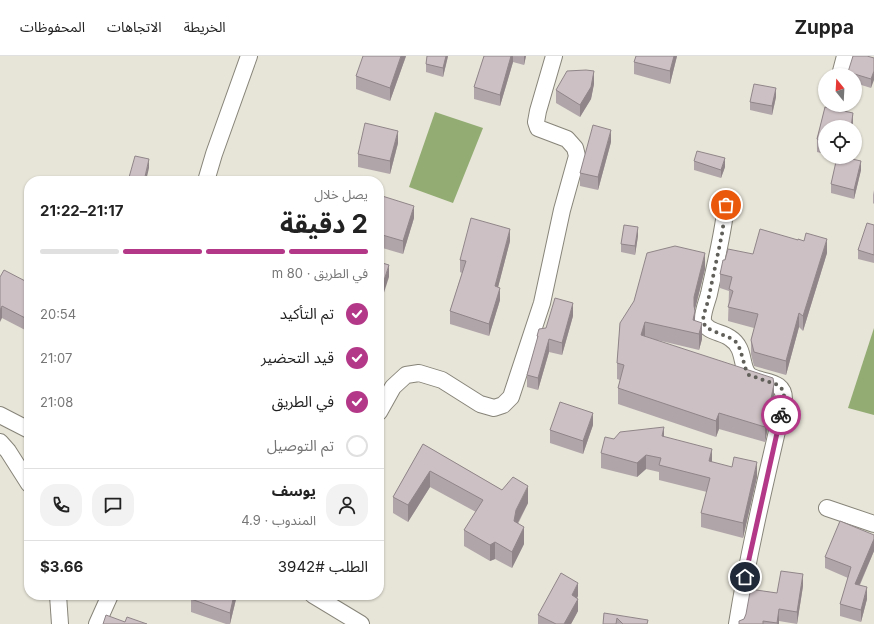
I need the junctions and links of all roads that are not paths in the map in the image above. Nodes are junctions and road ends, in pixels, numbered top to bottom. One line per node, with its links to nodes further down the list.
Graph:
1 (249, 56): 5 (street)
2 (554, 56): 7 (street)
3 (845, 56): 4 (street)
4 (842, 68)
5 (207, 176)
6 (726, 205): 20 (street)
7 (384, 403)
8 (0, 415): 9 (street)
9 (24, 427)
10 (0, 442): 11 (street)
11 (24, 476)
12 (827, 508): 13 (street)
13 (874, 524)
14 (58, 600): 17 (street)
15 (108, 600): 18 (street)
16 (321, 600): 19 (street)
17 (60, 624)
18 (96, 624)
19 (361, 624)
20 (737, 624)

